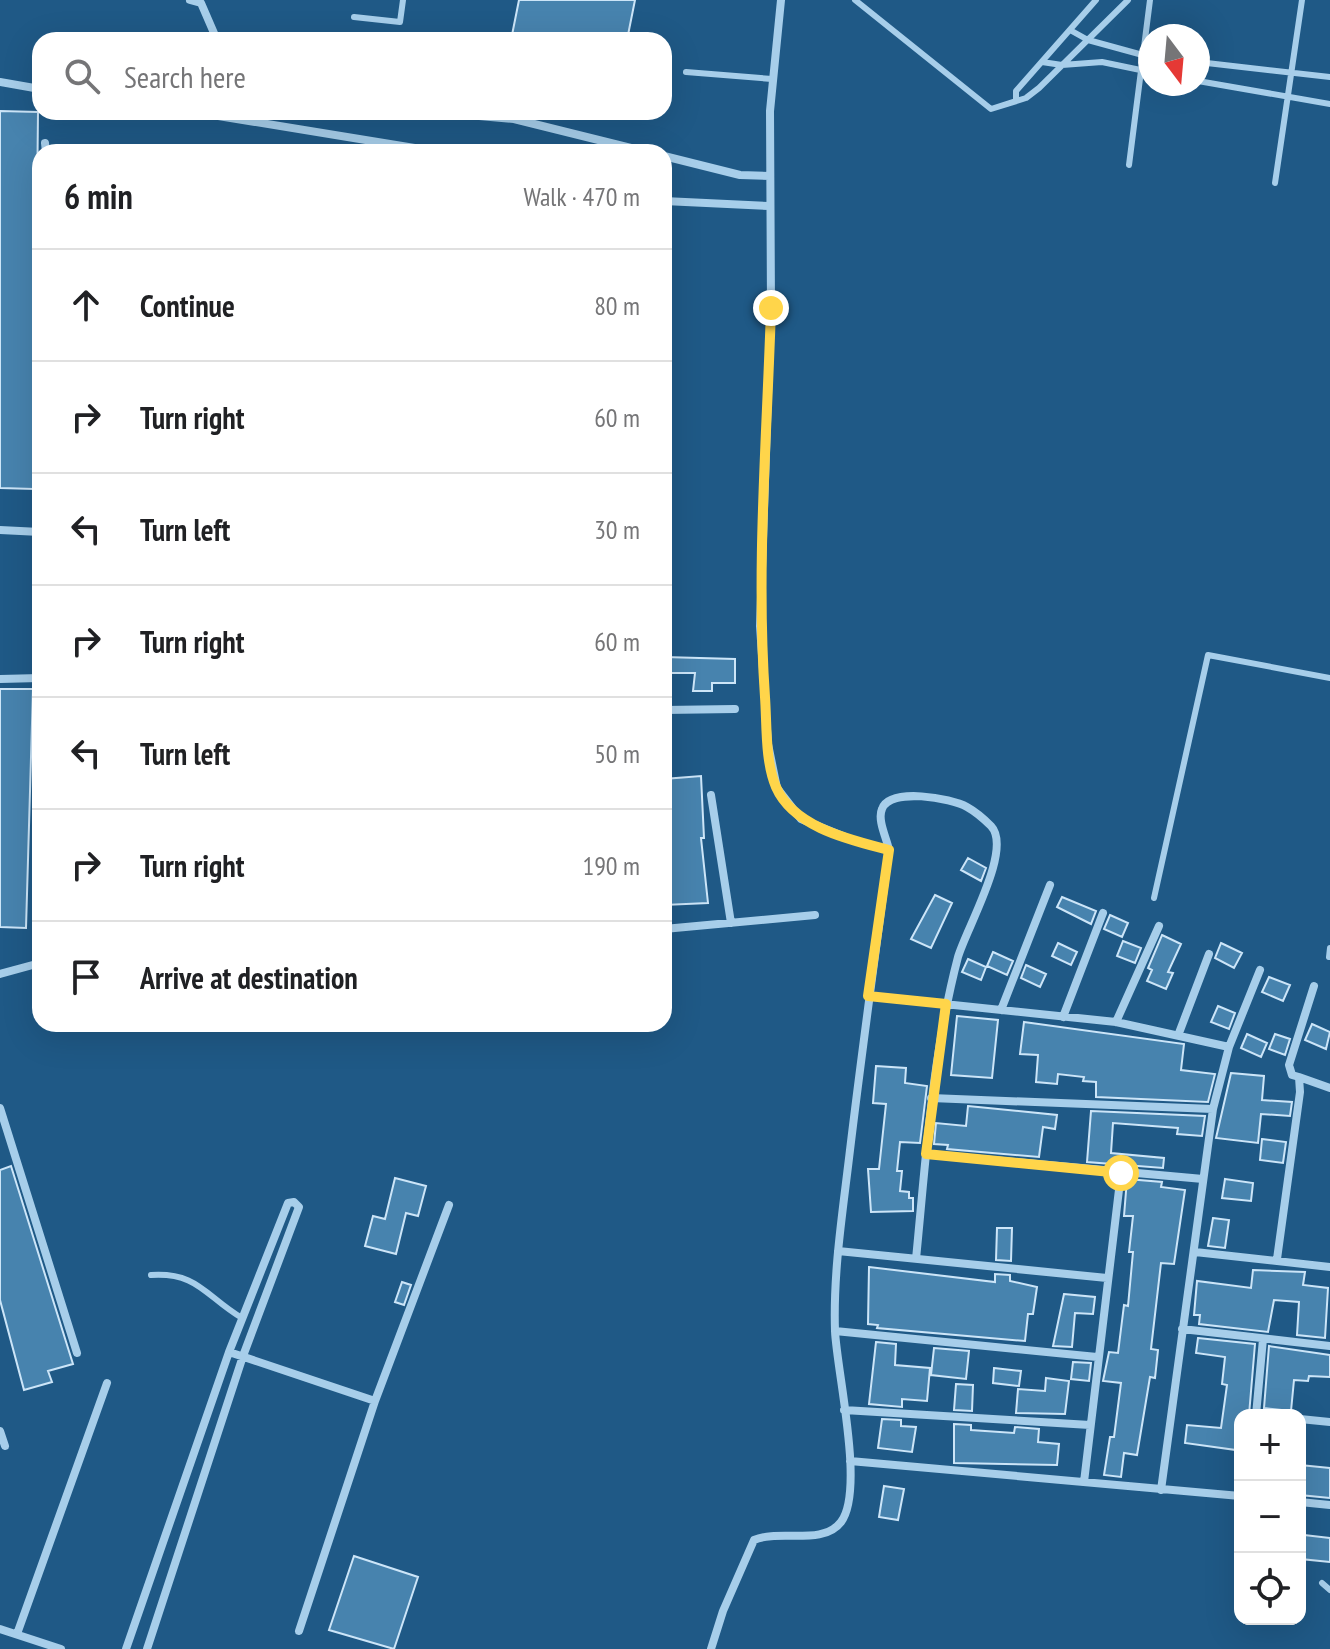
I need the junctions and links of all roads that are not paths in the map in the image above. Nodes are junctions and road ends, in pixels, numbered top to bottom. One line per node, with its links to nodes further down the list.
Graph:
1 (190, 0): 12 (street)
2 (403, 0): 9 (lane)
3 (781, 0): 22 (street)
4 (855, 0): 27 (lane)
5 (1096, 0): 11 (lane)
6 (1128, 0): 13 (lane)
7 (1150, 0): 10 (lane)
8 (1302, 0): 19 (lane)
9 (354, 17)
10 (1146, 24)
11 (1070, 30): 13 (lane); 15 (lane)
12 (214, 32)
13 (1088, 40): 14 (lane); 17 (lane)
14 (1138, 55)
15 (1042, 62): 17 (lane); 27 (lane)
16 (1210, 63): 19 (lane)
17 (1062, 65): 18 (lane); 27 (lane)
18 (1138, 70): 34 (lane)
19 (1292, 71): 21 (lane); 26 (lane)
20 (686, 72): 22 (lane)
21 (1330, 77)
22 (772, 79): 35 (street)
23 (0, 82): 25 (street)
24 (1210, 83): 26 (lane)
25 (32, 88)
26 (1288, 97): 28 (lane); 36 (lane)
27 (1016, 100)
28 (1330, 104)
29 (243, 120): 31 (street)
30 (518, 120): 32 (street)
31 (390, 144)
32 (615, 144)
33 (672, 158): 35 (street)
34 (1129, 165)
35 (769, 176): 38 (street)
36 (1275, 183)
37 (672, 201): 38 (street)
38 (768, 206): 47 (street)
39 (0, 530): 40 (street)
40 (32, 532)
41 (32, 678): 43 (street)
42 (1330, 678): 49 (lane)
43 (0, 679)
44 (735, 709): 45 (street)
45 (672, 710)
46 (711, 795): 52 (street)
47 (889, 850): 62 (street); 63 (street)
48 (1050, 885): 64 (street)
49 (1154, 898)
50 (1103, 913): 65 (street)
51 (815, 915): 52 (street)
52 (731, 923): 54 (street)
53 (1159, 926): 66 (street)
54 (672, 928)
55 (1330, 948): 57 (lane)
56 (1209, 954): 67 (street)
57 (1329, 957)
58 (32, 965): 60 (street)
59 (1260, 970): 68 (street)
60 (0, 974)
61 (1314, 986): 69 (street)
62 (868, 996): 63 (street); 78 (street)
63 (946, 1004): 64 (street); 71 (street)
64 (1001, 1010): 65 (street)
65 (1063, 1017): 66 (street)
66 (1116, 1022): 67 (street)
67 (1179, 1033): 68 (street)
68 (1229, 1047): 73 (street)
69 (1299, 1077): 70 (street); 81 (street)
70 (1330, 1088)
71 (931, 1098): 73 (street); 74 (street)
72 (0, 1108): 91 (street)
73 (1213, 1109): 76 (street)
74 (926, 1154): 75 (street); 80 (street)
75 (1121, 1173): 76 (street); 84 (street)
76 (1203, 1179): 79 (street)
77 (449, 1205): 95 (street)
78 (838, 1251): 80 (street); 87 (street)
79 (1195, 1252): 81 (street); 86 (street)
80 (916, 1259): 84 (street)
81 (1277, 1259): 82 (street)
82 (1330, 1267)
83 (151, 1275): 85 (lane)
84 (1107, 1278): 93 (street)
85 (242, 1318): 90 (street); 92 (street)
86 (1182, 1329): 88 (street); 105 (street)
87 (835, 1331): 93 (street); 97 (street)
88 (1263, 1339): 89 (street); 96 (street)
89 (1330, 1346)
90 (229, 1352): 92 (street); 115 (street)
91 (77, 1353)
92 (243, 1356): 95 (street); 116 (street)
93 (1097, 1357): 100 (street)
94 (107, 1383): 113 (street)
95 (375, 1401): 112 (street)
96 (1257, 1409)
97 (844, 1410): 100 (street); 103 (street)
98 (1306, 1420): 99 (street)
99 (1330, 1422)
100 (1090, 1425): 104 (street)
101 (0, 1431): 102 (street)
102 (5, 1446)
103 (850, 1461): 104 (street); 117 (street)
104 (1084, 1482): 105 (street)
105 (1161, 1490): 106 (street)
106 (1234, 1496)
107 (1306, 1503): 108 (street)
108 (1330, 1505)
109 (1322, 1583): 110 (lane)
110 (1330, 1590)
111 (0, 1629): 113 (street)
112 (299, 1631)
113 (17, 1634): 114 (street)
114 (61, 1649)
115 (126, 1649)
116 (147, 1649)
117 (711, 1649)

